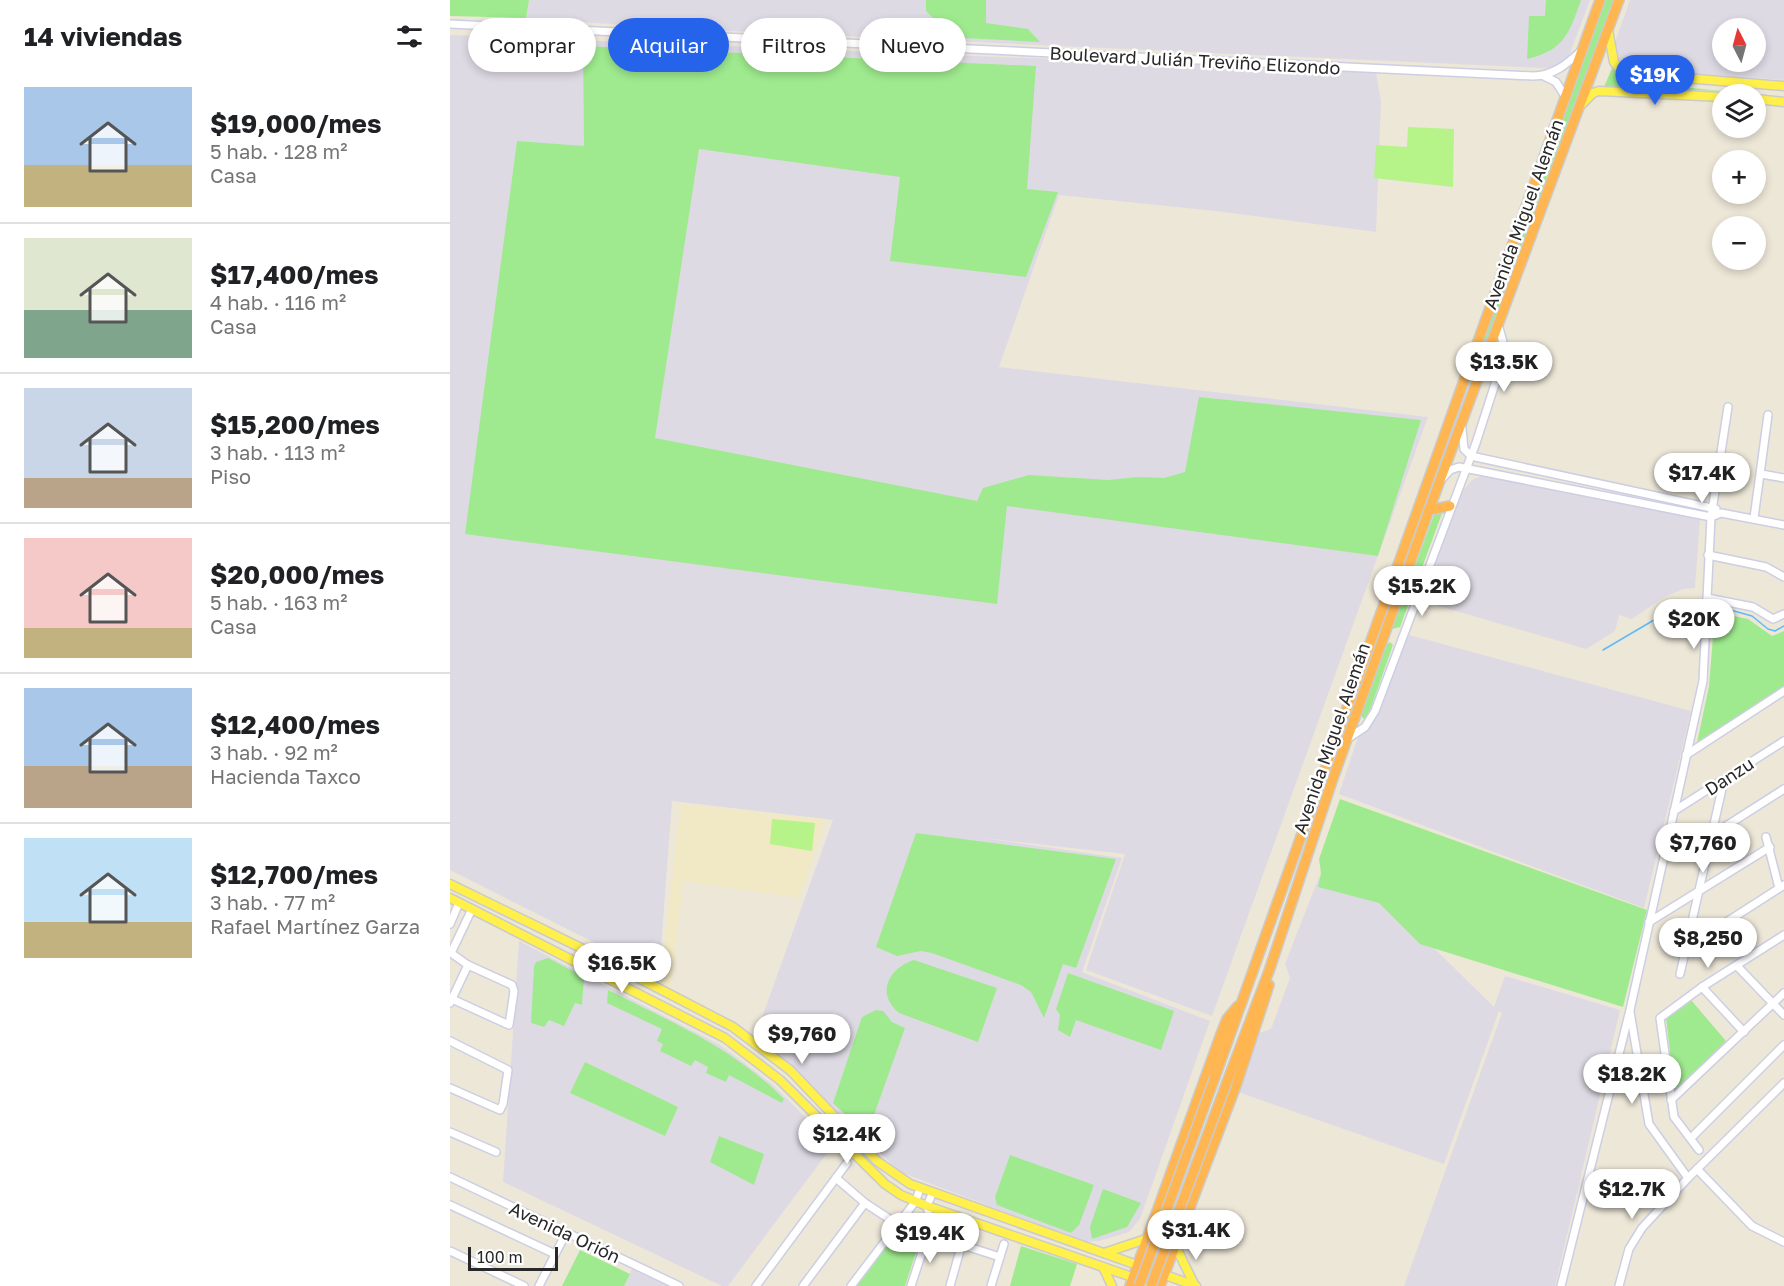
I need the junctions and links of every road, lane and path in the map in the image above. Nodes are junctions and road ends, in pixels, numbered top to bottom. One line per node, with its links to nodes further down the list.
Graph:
1 (1600, 0): 5 (highway, Avenida Miguel Alemán)
2 (1619, 0): 4 (highway, Avenida Miguel Alemán)
3 (450, 24): 6 (street, Boulevard Julián Treviño Elizondo)
4 (1608, 30): 7 (main road); 13 (highway, Avenida Miguel Alemán)
5 (1582, 50): 6 (street); 10 (highway, Avenida Miguel Alemán)
6 (1544, 76): 10 (street)
7 (1784, 88): 8 (main road)
8 (1766, 89)
9 (1712, 92): 13 (main road)
10 (1565, 96): 64 (highway, Avenida Miguel Alemán)
11 (1766, 100): 12 (main road)
12 (1784, 102)
13 (1582, 105): 14 (highway, Avenida Miguel Alemán)
14 (1499, 328): 17 (highway, Avenida Miguel Alemán); 18 (street)
15 (1728, 407): 24 (street)
16 (1768, 415): 20 (street)
17 (1462, 422): 18 (street); 22 (highway, Avenida Miguel Alemán)
18 (1471, 456): 19 (street); 24 (street)
19 (1466, 469): 22 (street); 23 (street); 27 (street)
20 (1761, 474): 21 (street); 28 (street)
21 (1784, 478)
22 (1438, 486): 25 (highway, Avenida Miguel Alemán)
23 (1450, 506): 25 (highway); 35 (street)
24 (1714, 507): 26 (street); 27 (street)
25 (1429, 510): 35 (highway, Avenida Miguel Alemán)
26 (1721, 513): 27 (street); 28 (street)
27 (1711, 517): 30 (street)
28 (1754, 518): 29 (street)
29 (1784, 525)
30 (1708, 555): 31 (street); 32 (street)
31 (1784, 577)
32 (1707, 603): 33 (street); 37 (street)
33 (1784, 614)
34 (1784, 691): 37 (street)
35 (1347, 739): 57 (highway, Avenida Miguel Alemán)
36 (1784, 741): 38 (street, Danzu)
37 (1686, 755): 40 (street)
38 (1724, 780): 40 (street, Danzu); 41 (street)
39 (1784, 789): 41 (street)
40 (1674, 811): 50 (street)
41 (1712, 835): 46 (street)
42 (1766, 837): 43 (street)
43 (1770, 847): 45 (street); 46 (street)
44 (450, 884): 58 (main road)
45 (1782, 887): 53 (street)
46 (1698, 892): 50 (street); 53 (street)
47 (450, 898): 48 (main road)
48 (459, 903): 49 (main road); 51 (street)
49 (472, 909): 54 (street); 60 (main road)
50 (1650, 922): 66 (street)
51 (450, 924)
52 (1784, 935): 56 (street)
53 (1686, 948): 59 (street)
54 (451, 953): 55 (street)
55 (468, 964): 63 (street); 63 (street)
56 (1737, 966): 61 (street); 65 (street)
57 (1269, 971): 95 (highway); 121 (highway, Avenida Miguel Alemán, bridge)
58 (629, 974): 60 (main road); 87 (main road)
59 (1680, 974)
60 (601, 975): 89 (main road)
61 (1702, 987): 68 (street); 71 (street)
62 (1784, 993): 65 (street)
63 (451, 1001)
64 (1242, 1002): 93 (highway); 110 (highway, Avenida Miguel Alemán, bridge)
65 (1773, 1003): 67 (street); 68 (street)
66 (1630, 1010): 72 (street); 73 (street)
67 (1784, 1015)
68 (1744, 1032): 77 (street)
69 (450, 1041): 76 (street)
70 (1784, 1044): 79 (street)
71 (1667, 1073): 73 (street); 74 (street)
72 (1612, 1074): 73 (street); 124 (street)
73 (1642, 1080): 74 (street); 86 (street)
74 (1668, 1081): 77 (street)
75 (1784, 1083): 83 (street)
76 (450, 1088)
77 (1671, 1100): 79 (street)
78 (450, 1132): 81 (street)
79 (1691, 1138): 80 (street)
80 (1699, 1150)
81 (496, 1152)
82 (847, 1163): 85 (street)
83 (1697, 1169): 86 (street); 99 (street)
84 (450, 1177): 114 (street, Avenida Orión)
85 (836, 1178): 90 (street); 111 (street)
86 (1688, 1178): 125 (street)
87 (920, 1189): 88 (main road); 89 (street)
88 (932, 1194): 92 (street); 104 (main road)
89 (915, 1202): 92 (main road); 94 (street)
90 (865, 1203): 94 (street); 115 (street)
91 (450, 1205): 105 (street)
92 (927, 1206): 96 (street); 108 (main road)
93 (1153, 1222): 95 (highway); 97 (highway)
94 (897, 1224): 96 (street); 116 (street)
95 (1180, 1233): 101 (highway)
96 (926, 1235): 102 (street); 117 (street)
97 (1146, 1239): 104 (main road); 107 (highway)
98 (562, 1241): 105 (street)
99 (1784, 1242)
100 (1004, 1244): 106 (street)
101 (1175, 1245): 109 (highway); 123 (main road)
102 (961, 1247): 106 (street); 118 (street)
103 (450, 1251): 112 (street)
104 (1103, 1253): 107 (main road)
105 (555, 1254): 113 (street)
106 (1000, 1257): 119 (street)
107 (1137, 1266): 109 (main road); 110 (highway)
108 (1102, 1268): 110 (main road); 120 (main road)
109 (1164, 1274): 122 (highway); 123 (main road)
110 (1134, 1283): 122 (main road)
111 (758, 1285)
112 (524, 1286)
113 (539, 1286)
114 (679, 1286)
115 (803, 1286)
116 (851, 1286)
117 (911, 1286)
118 (950, 1286)
119 (991, 1286)
120 (1112, 1286)
121 (1151, 1286)
122 (1159, 1286)
123 (1195, 1286)
124 (1561, 1286)
125 (1619, 1286)

